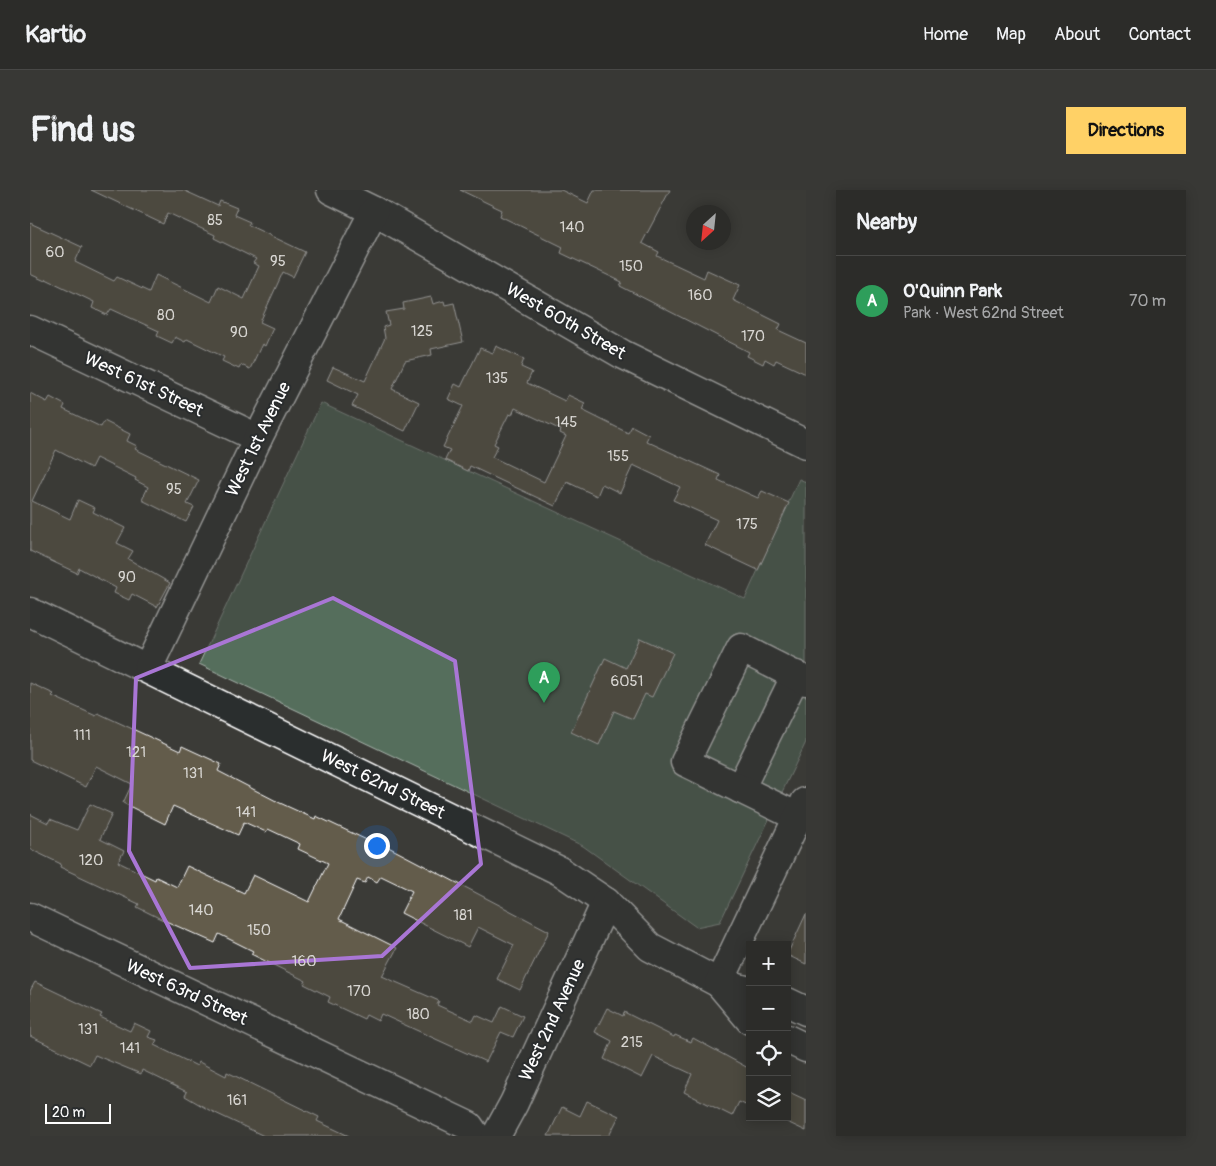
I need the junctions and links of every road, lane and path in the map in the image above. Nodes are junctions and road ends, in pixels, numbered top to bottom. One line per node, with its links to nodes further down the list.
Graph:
1 (331, 190): 2 (street, West 60th Street)
2 (374, 211): 4 (street, West 1st Avenue); 5 (street, West 60th Street)
3 (30, 330): 4 (street, West 61st Street)
4 (258, 438): 7 (street, West 1st Avenue)
5 (806, 444)
6 (30, 612): 7 (street, West 62nd Street)
7 (148, 668): 11 (street, West 62nd Street)
8 (801, 678): 9 (street); 9 (street)
9 (740, 789): 10 (street)
10 (802, 809): 13 (street)
11 (606, 902): 13 (street, West 62nd Street); 21 (street, West 2nd Avenue)
12 (30, 917): 20 (street, West 63rd Street)
13 (720, 983): 14 (street, West 62nd Street); 17 (street, West 62nd Street)
14 (746, 990)
15 (791, 1004): 16 (street)
16 (806, 1011)
17 (746, 1015)
18 (791, 1041): 19 (street)
19 (806, 1048)
20 (476, 1136)
21 (496, 1136)

